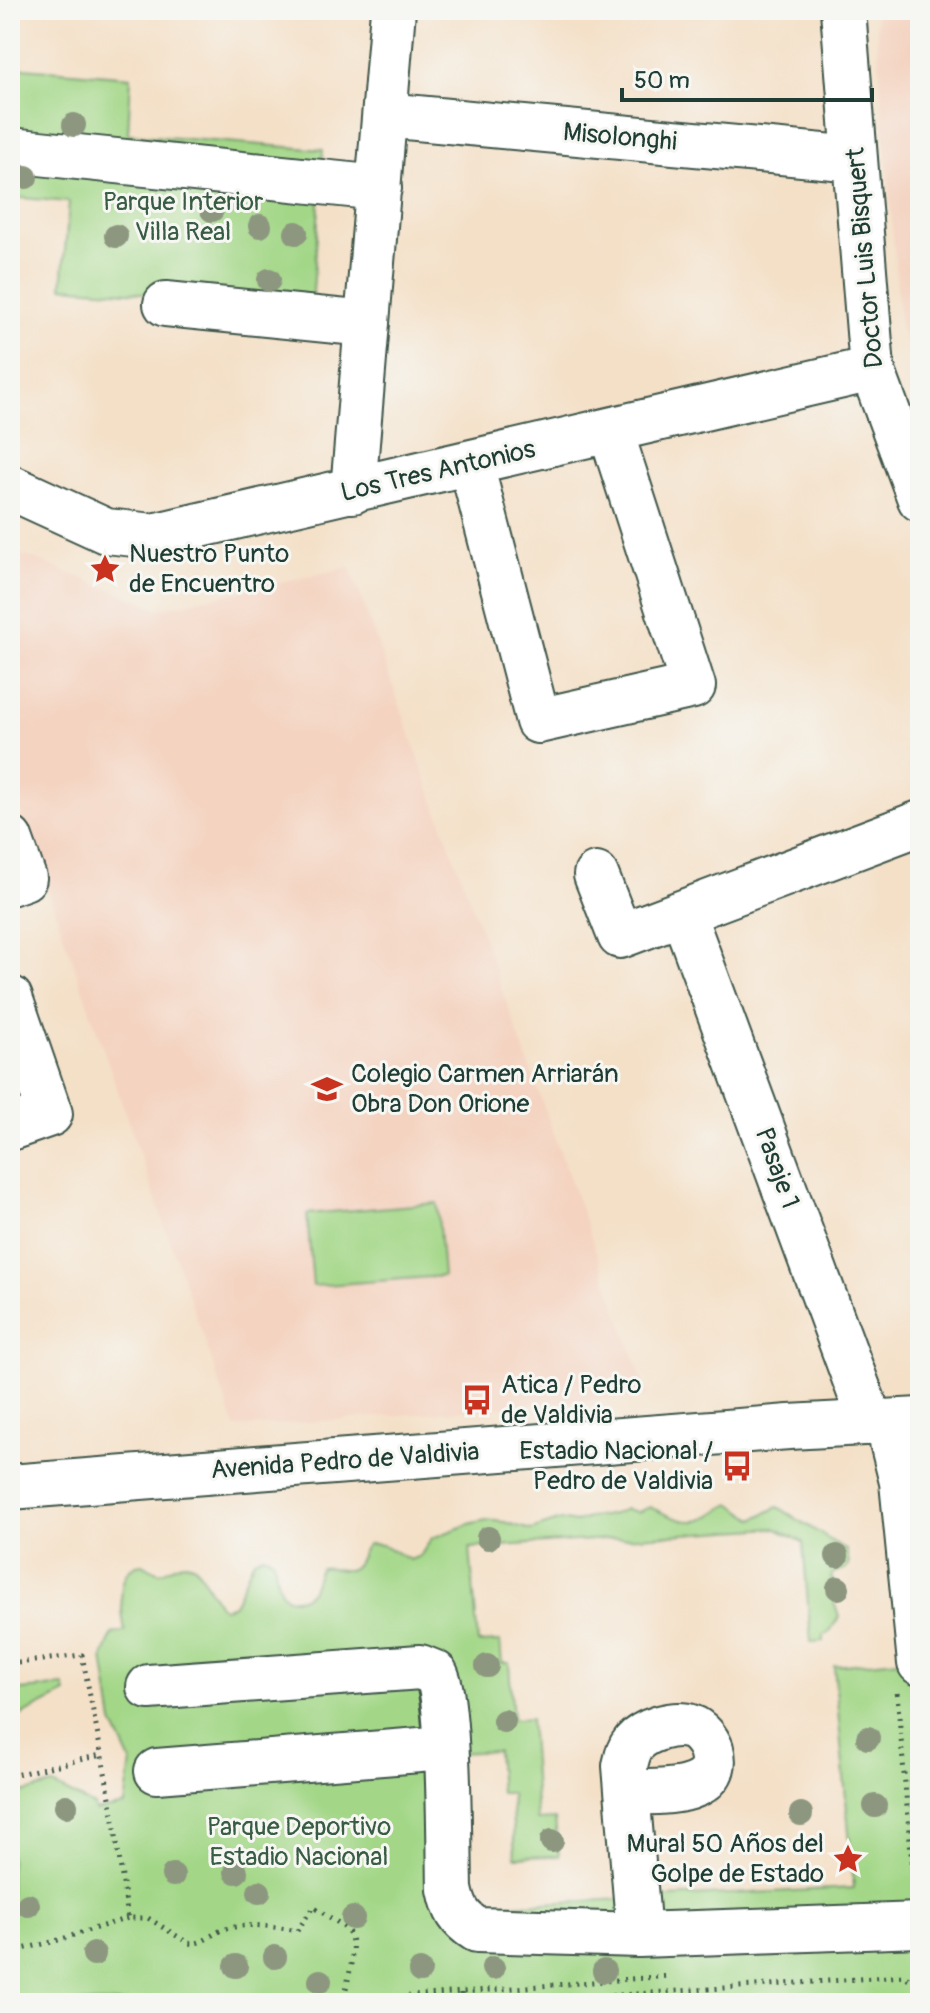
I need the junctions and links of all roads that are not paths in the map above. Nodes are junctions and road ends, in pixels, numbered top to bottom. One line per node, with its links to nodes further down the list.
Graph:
1 (393, 10): 3 (street)
2 (843, 10): 5 (street, Doctor Luis Bisquert)
3 (385, 115): 5 (street, Misolonghi); 6 (street)
4 (10, 150): 6 (street)
5 (855, 159): 9 (street, Doctor Luis Bisquert)
6 (379, 188): 8 (street)
7 (166, 304): 8 (street)
8 (367, 324): 13 (street)
9 (872, 369): 10 (street, Los Tres Antonios); 14 (street, Doctor Luis Bisquert)
10 (611, 432): 11 (street, Los Tres Antonios); 11 (street)
11 (471, 464): 13 (street, Los Tres Antonios)
12 (10, 487): 13 (street, Los Tres Antonios)
13 (353, 491)
14 (920, 499)
15 (920, 823): 19 (street)
16 (10, 839): 18 (street)
17 (596, 875): 19 (street)
18 (10, 883)
19 (683, 914): 22 (street, Pasaje 1)
20 (10, 998): 21 (street)
21 (10, 1128)
22 (892, 1421): 23 (street, Avenida Pedro de Valdivia); 24 (street, Pasaje 1)
23 (10, 1487)
24 (920, 1663)
25 (149, 1687): 26 (street)
26 (445, 1748): 27 (street); 30 (street)
27 (157, 1771)
28 (628, 1792): 30 (street)
29 (920, 1925): 30 (street)
30 (639, 1935)

